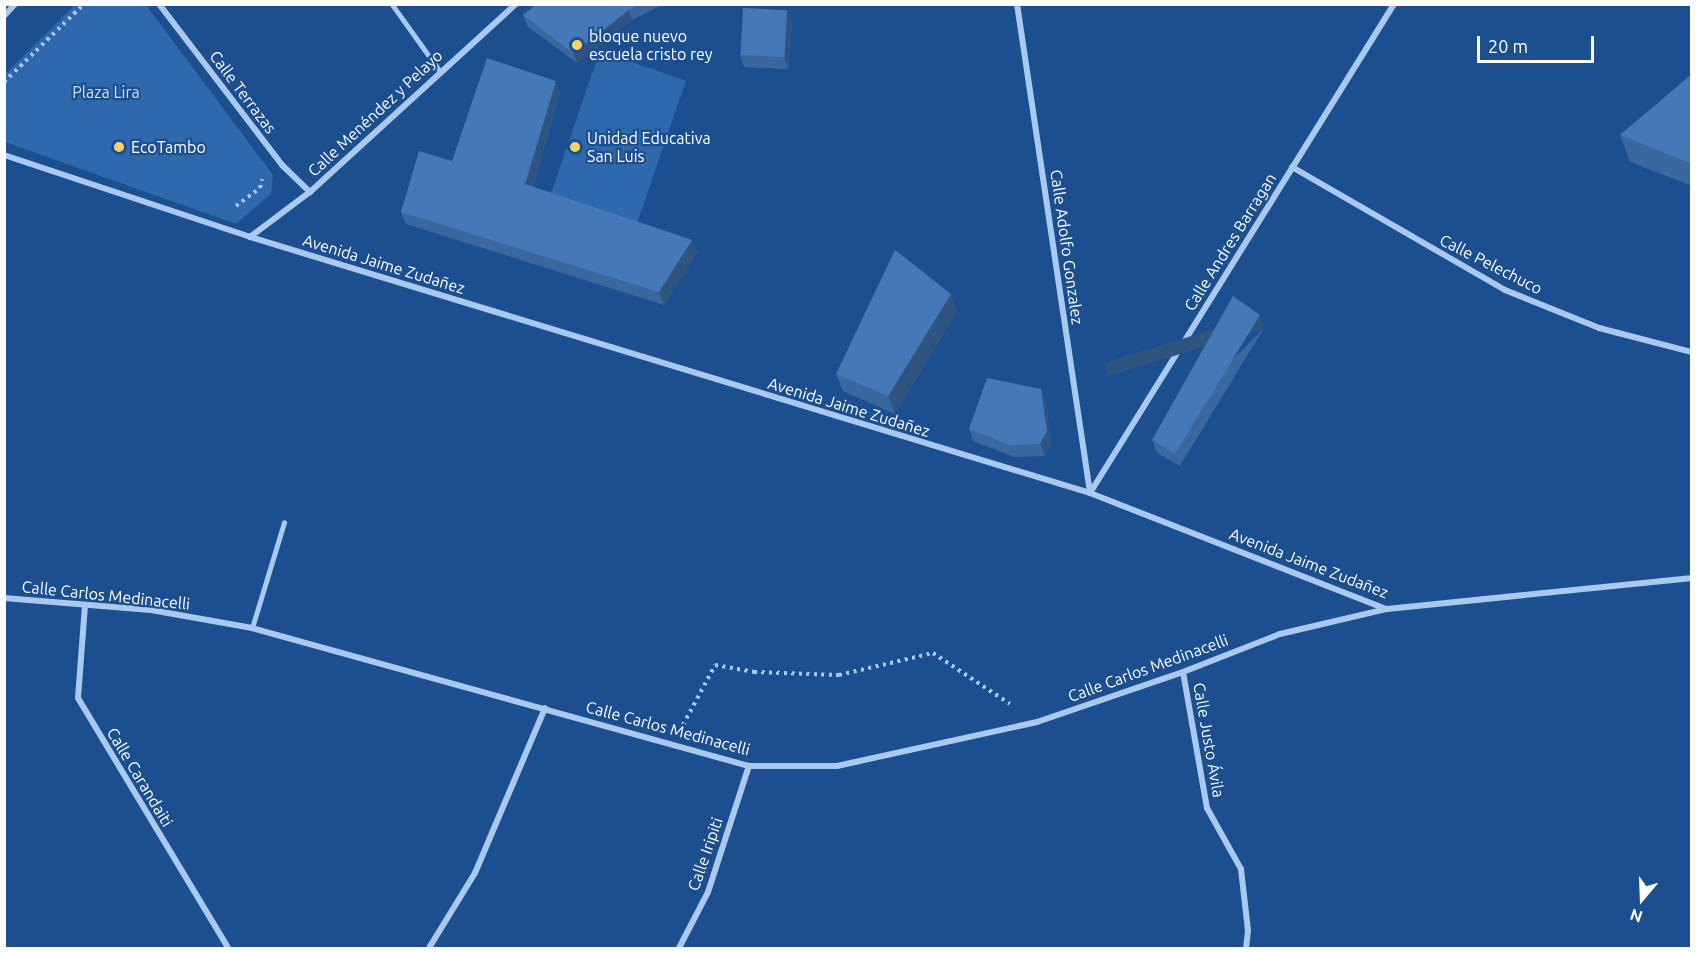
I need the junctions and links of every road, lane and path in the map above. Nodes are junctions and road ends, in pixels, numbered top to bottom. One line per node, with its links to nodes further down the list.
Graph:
1 (15, 4): 8 (street)
2 (84, 4): 10 (path)
3 (159, 4): 13 (street, Calle Terrazas)
4 (392, 4): 9 (lane)
5 (516, 4): 9 (street, Calle Menéndez y Pelayo)
6 (1017, 4): 16 (street, Calle Adolfo Gonzalez)
7 (1394, 4): 12 (street, Calle Andres Barragan)
8 (4, 16)
9 (440, 71): 13 (street, Calle Menéndez y Pelayo)
10 (4, 82)
11 (4, 155): 14 (street, Avenida Jaime Zudañez)
12 (1292, 167): 15 (street, Calle Pelechuco); 16 (street, Calle Andres Barragan)
13 (310, 192): 14 (street, Calle Menéndez y Pelayo)
14 (250, 237): 16 (street, Avenida Jaime Zudañez)
15 (1692, 352)
16 (1090, 493): 21 (street, Avenida Jaime Zudañez)
17 (284, 523): 22 (lane)
18 (1692, 578): 21 (street, Avenida Jaime Zudañez)
19 (4, 598): 20 (street, Calle Carlos Medinacelli)
20 (85, 605): 22 (street, Calle Carlos Medinacelli); 28 (street, Calle Carandaiti)
21 (1387, 609): 23 (street, Calle Carlos Medinacelli)
22 (252, 628): 24 (street, Calle Carlos Medinacelli)
23 (1183, 672): 25 (street, Calle Carlos Medinacelli); 31 (street, Calle Justo Ávila)
24 (545, 708): 26 (street, Calle Carlos Medinacelli); 29 (street)
25 (1037, 722): 26 (path); 27 (street, Calle Carlos Medinacelli)
26 (673, 745): 27 (street, Calle Carlos Medinacelli)
27 (749, 766): 30 (street, Calle Iripiti)
28 (228, 948)
29 (429, 948)
30 (679, 948)
31 (1246, 948)

